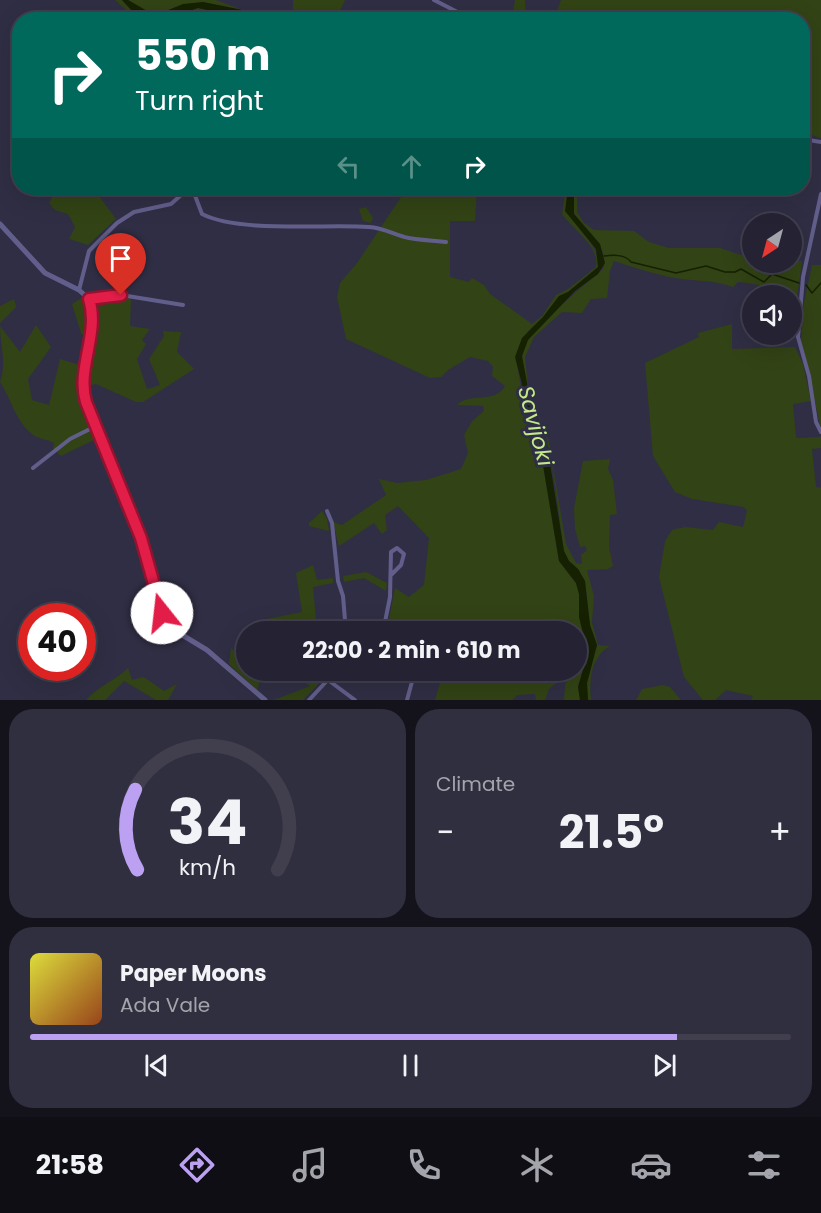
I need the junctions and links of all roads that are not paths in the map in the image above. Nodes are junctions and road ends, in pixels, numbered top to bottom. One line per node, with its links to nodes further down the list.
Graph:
1 (434, 0): 2 (street)
2 (457, 12)
3 (821, 194): 12 (street)
4 (181, 195): 8 (street)
5 (195, 195): 7 (street)
6 (0, 224): 8 (street)
7 (446, 242)
8 (79, 290): 9 (street)
9 (89, 299): 10 (street); 11 (street)
10 (183, 305)
11 (96, 426): 13 (street); 21 (street)
12 (821, 432)
13 (33, 468)
14 (327, 511): 16 (street)
15 (392, 574): 15 (street); 17 (street)
16 (345, 621)
17 (385, 621)
18 (327, 681): 22 (street)
19 (329, 681): 23 (street)
20 (412, 681): 24 (street)
21 (265, 700)
22 (309, 700)
23 (356, 700)
24 (407, 700)

